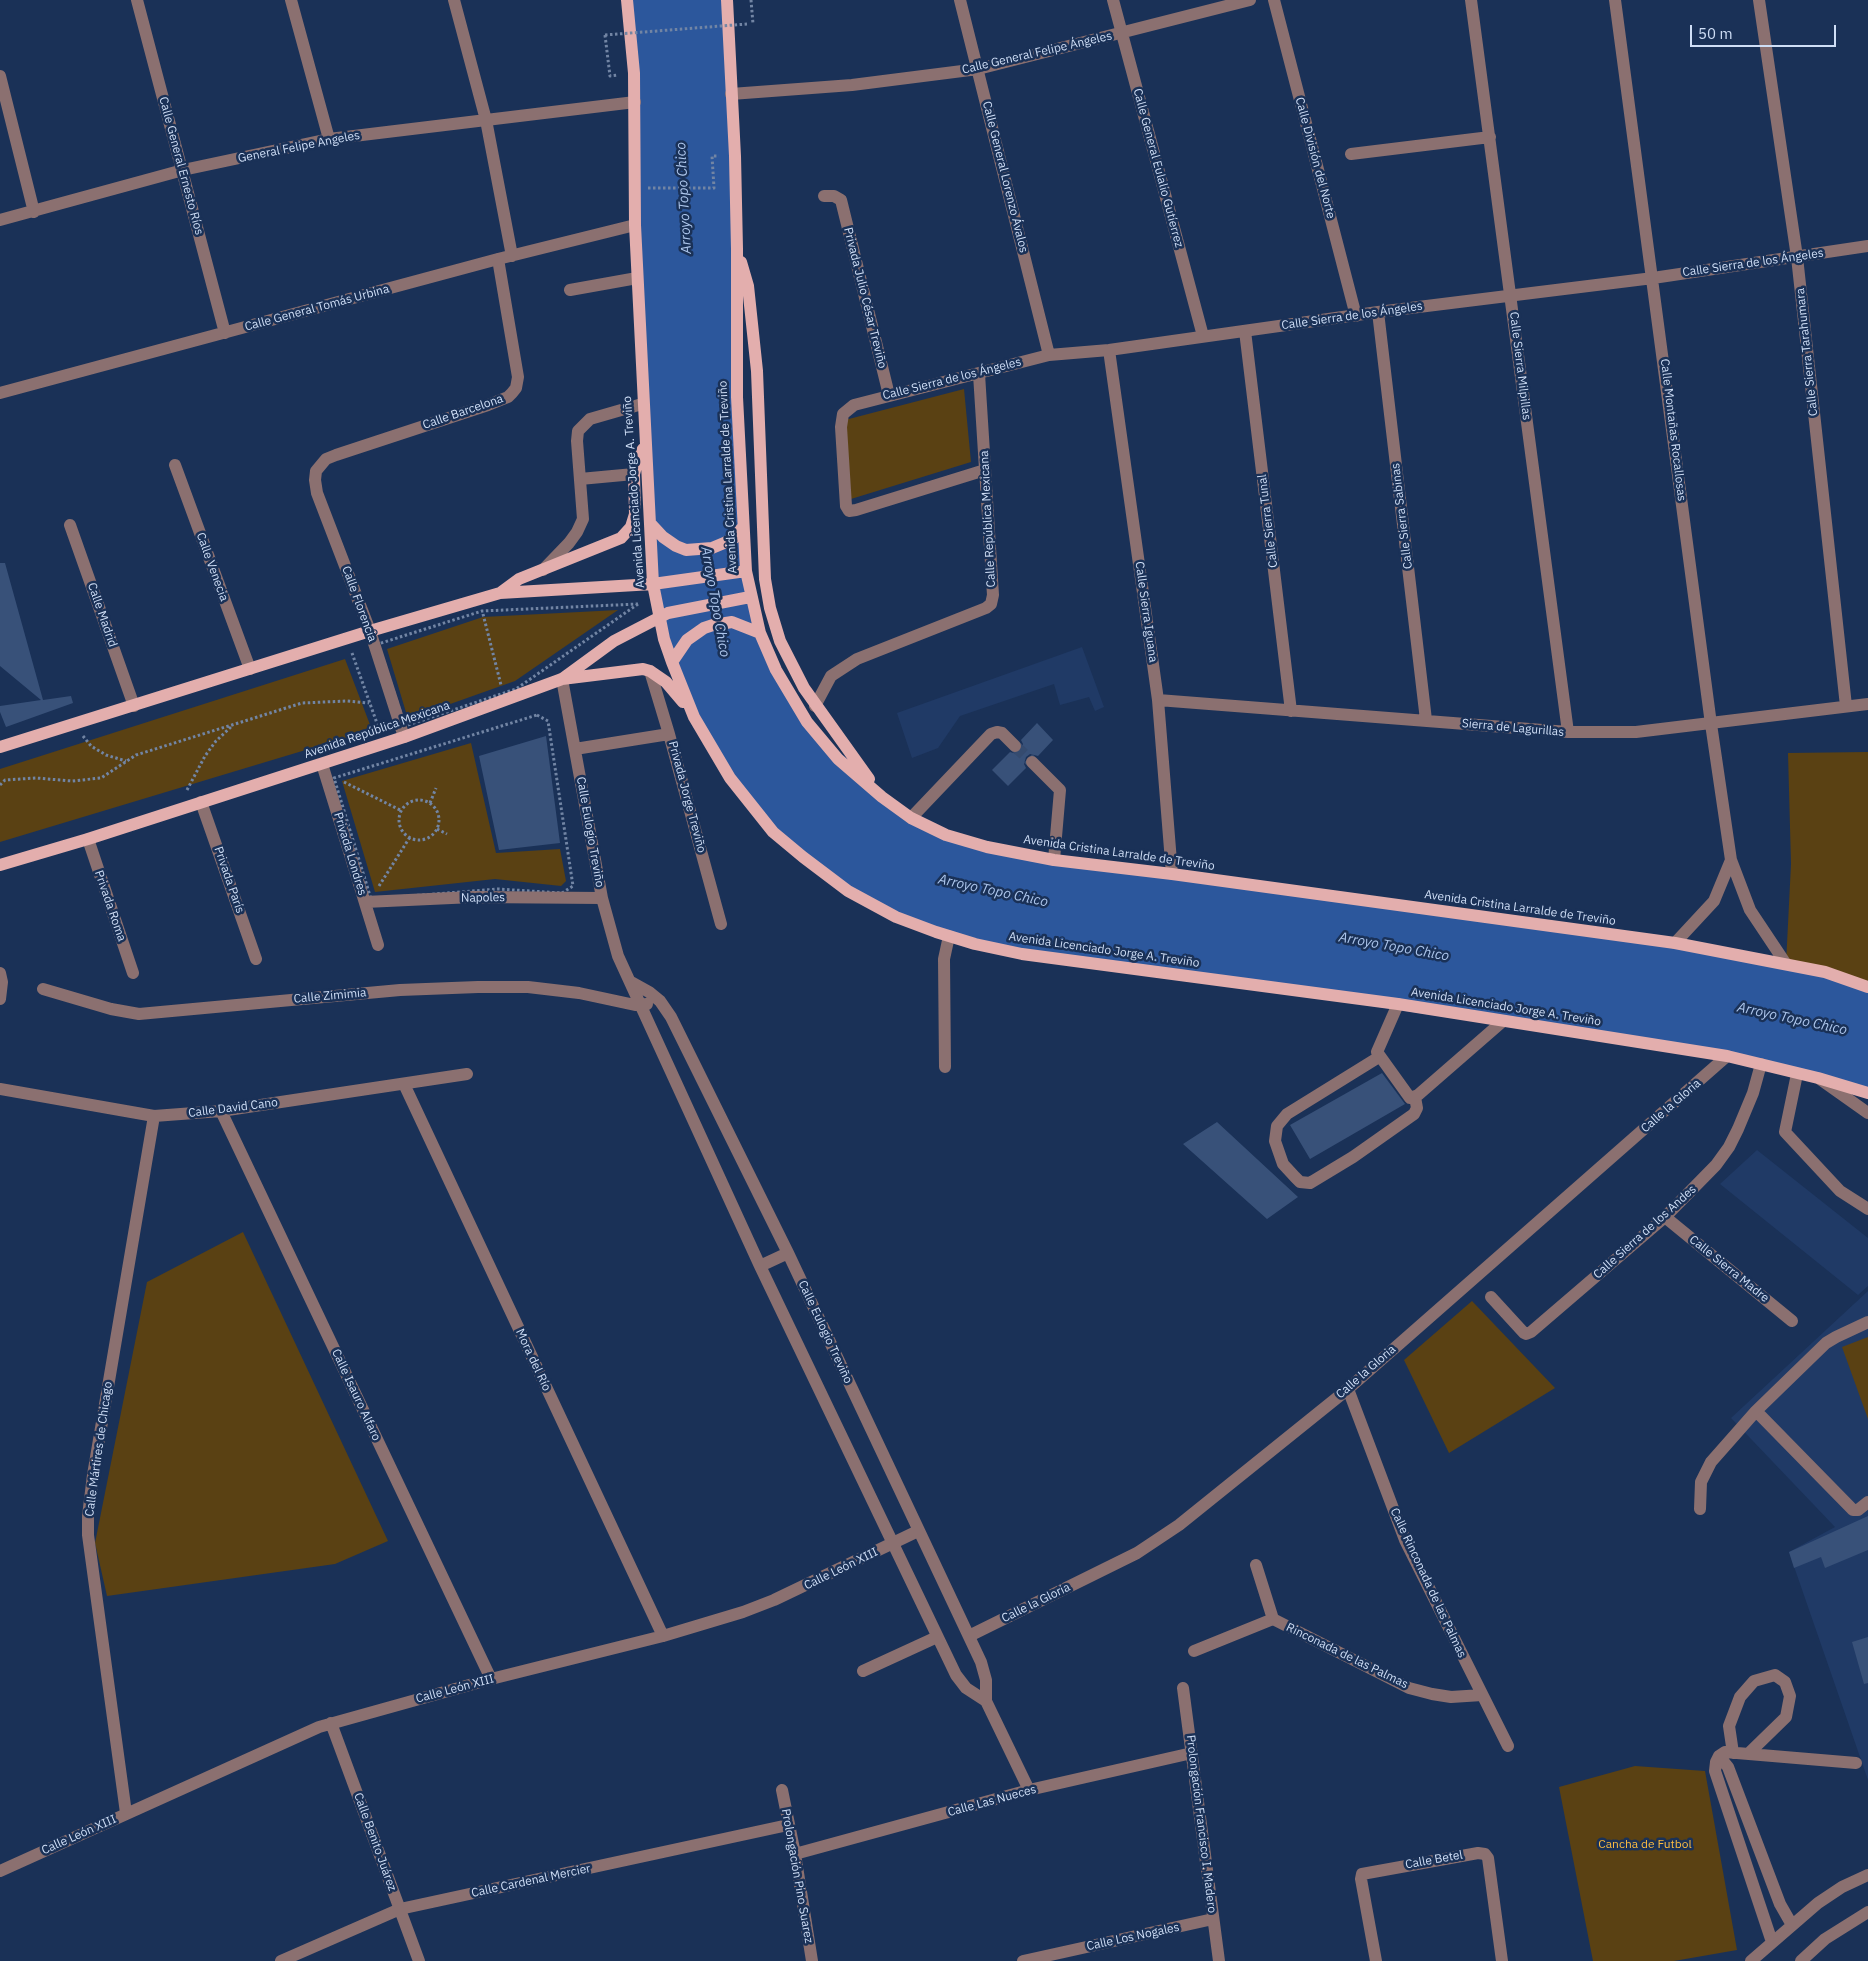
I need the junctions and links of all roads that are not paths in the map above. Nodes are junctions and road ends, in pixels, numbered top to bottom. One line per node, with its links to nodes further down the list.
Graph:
1 (137, 0): 22 (street, Calle General Ernesto Ríos)
2 (292, 0): 20 (street)
3 (454, 0): 18 (street)
4 (627, 0): 17 (main road, Avenida Licenciado Jorge A. Treviño)
5 (727, 0): 16 (main road, Avenida Cristina Larralde de Treviño)
6 (960, 0): 14 (street, Calle General Lorenzo Ávalos)
7 (1113, 0): 13 (street, Calle General Eulalio Gutíerrez)
8 (1250, 0): 13 (street, Calle General Felipe Ángeles)
9 (1274, 0): 37 (street, Calle División del Norte)
10 (1471, 0): 19 (street, Calle Sierra Milpillas)
11 (1615, 0): 33 (street, Calle Montañas Rocallosas)
12 (1759, 0): 30 (street, Calle Sierra Tarahumara)
13 (1122, 33): 14 (street, Calle General Felipe Ángeles); 40 (street, Calle General Eulalio Gutíerrez)
14 (978, 69): 16 (street, Calle General Felipe Ángeles); 42 (street, Calle General Lorenzo Ávalos)
15 (0, 76): 24 (street)
16 (731, 94): 28 (main road, Avenida Cristina Larralde de Treviño)
17 (635, 102): 18 (street, General Felipe Angeles); 26 (main road, Avenida Licenciado Jorge A. Treviño)
18 (486, 120): 20 (street, General Felipe Angeles); 29 (street)
19 (1490, 137): 21 (street); 35 (street, Calle Sierra Milpillas)
20 (329, 139): 22 (street, General Felipe Angeles)
21 (1351, 154)
22 (183, 170): 24 (street, General Felipe Angeles); 39 (street, Calle General Ernesto Ríos)
23 (824, 196): 45 (street, Privada Julio César Treviño)
24 (34, 212): 25 (street, General Felipe Angeles)
25 (0, 220)
26 (634, 225): 29 (street, Calle General Tomás Urbina); 32 (main road, Avenida Licenciado Jorge A. Treviño)
27 (1868, 246): 30 (street, Calle Sierra de los Ángeles)
28 (737, 249): 55 (main road, Avenida Cristina Larralde de Treviño); 71 (main road)
29 (512, 256): 31 (street, Calle General Tomás Urbina)
30 (1797, 257): 33 (street, Calle Sierra de los Ángeles); 72 (street, Calle Sierra Tarahumara)
31 (498, 259): 39 (street, Calle General Tomás Urbina); 50 (street, Calle Barcelona)
32 (637, 278): 34 (street); 46 (main road, Avenida Licenciado Jorge A. Treviño)
33 (1653, 278): 35 (street, Calle Sierra de los Ángeles); 76 (street, Calle Montañas Rocallosas)
34 (570, 290)
35 (1511, 295): 36 (street, Calle Sierra de los Ángeles); 77 (street, Calle Sierra Milpillas)
36 (1378, 312): 37 (street, Calle Sierra de los Ángeles); 75 (street, Calle Sierra Sabinas)
37 (1356, 316): 38 (street, Calle Sierra de los Ángeles)
38 (1245, 331): 40 (street, Calle Sierra de los Ángeles); 73 (street, Calle Sierra Tunal)
39 (225, 333): 44 (street, Calle General Tomás Urbina)
40 (1203, 336): 41 (street, Calle Sierra de los Ángeles)
41 (1110, 350): 42 (street, Calle Sierra de los Ángeles); 68 (street, Calle Sierra Iguana)
42 (1049, 355): 43 (street, Calle Sierra de los Ángeles)
43 (980, 374): 45 (street, Calle Sierra de los Ángeles); 49 (street, Calle República Mexicana)
44 (0, 393)
45 (889, 395): 49 (street, Calle Sierra de los Ángeles)
46 (642, 404): 47 (main road, Avenida Licenciado Jorge A. Treviño); 52 (street)
47 (644, 446): 51 (main road); 53 (main road, Avenida Licenciado Jorge A. Treviño)
48 (175, 465): 65 (street, Calle Venecia)
49 (985, 470): 71 (street, Calle República Mexicana)
50 (316, 471): 62 (street, Calle Florencia)
51 (634, 474): 52 (street); 56 (main road)
52 (580, 479): 56 (street)
53 (650, 523): 55 (main road); 58 (main road, Avenida Licenciado Jorge A. Treviño)
54 (70, 525): 70 (street, Calle Madrid)
55 (738, 533): 57 (main road, Avenida Cristina Larralde de Treviño)
56 (542, 570): 59 (main road)
57 (740, 573): 58 (main road); 60 (main road, Avenida Cristina Larralde de Treviño)
58 (653, 584): 59 (main road); 61 (main road, Avenida Licenciado Jorge A. Treviño)
59 (500, 593): 62 (main road)
60 (745, 598): 61 (main road, Avenida República Mexicana); 63 (main road, Avenida Cristina Larralde de Treviño)
61 (660, 617): 64 (main road, Avenida Licenciado Jorge A. Treviño); 67 (main road, Avenida República Mexicana)
62 (370, 630): 65 (main road); 79 (street, Calle Florencia)
63 (760, 633): 64 (main road); 85 (main road, Avenida Cristina Larralde de Treviño)
64 (672, 662): 74 (main road, Avenida Licenciado Jorge A. Treviño)
65 (250, 669): 70 (main road)
66 (650, 671): 67 (main road); 74 (main road); 78 (street, Privada Jorge Treviño)
67 (562, 679): 79 (main road, Avenida República Mexicana); 82 (street, Calle Eulogio Treviño)
68 (1158, 700): 73 (street, Sierra de Lagurillas); 92 (street, Calle Sierra Iguana)
69 (1868, 704): 72 (street, Sierra de Lagurillas)
70 (134, 706): 81 (main road)
71 (815, 706): 85 (main road)
72 (1846, 706): 76 (street, Sierra de Lagurillas)
73 (1291, 711): 75 (street, Sierra de Lagurillas)
74 (694, 717): 96 (main road, Avenida Licenciado Jorge A. Treviño)
75 (1426, 720): 77 (street, Sierra de Lagurillas)
76 (1711, 724): 77 (street, Sierra de Lagurillas); 90 (street, Calle Montañas Rocallosas)
77 (1568, 732)
78 (670, 734): 82 (street); 95 (street, Privada Jorge Treviño)
79 (404, 737): 84 (main road, Avenida República Mexicana)
80 (1015, 746): 87 (street)
81 (0, 747)
82 (575, 749): 93 (street, Calle Eulogio Treviño)
83 (1032, 762): 89 (street)
84 (322, 764): 86 (main road, Avenida República Mexicana); 94 (street, Privada Londres)
85 (882, 797): 87 (main road, Avenida Cristina Larralde de Treviño)
86 (202, 802): 88 (main road, Avenida República Mexicana); 99 (street, Privada París)
87 (911, 818): 89 (main road, Avenida Cristina Larralde de Treviño)
88 (88, 840): 91 (main road, Avenida República Mexicana); 102 (street, Privada Roma)
89 (1054, 860): 92 (main road, Avenida Cristina Larralde de Treviño)
90 (1731, 860): 97 (street); 100 (street, Calle Montañas Rocallosas)
91 (0, 865)
92 (1172, 874): 97 (main road, Avenida Cristina Larralde de Treviño)
93 (602, 898): 94 (street, Napoles); 103 (street, Calle Eulogio Treviño)
94 (368, 900): 98 (street, Privada Londres)
95 (721, 924)
96 (949, 936): 108 (main road, Avenida Licenciado Jorge A. Treviño); 114 (street)
97 (1675, 943): 100 (main road, Avenida Cristina Larralde de Treviño)
98 (378, 945)
99 (256, 959)
100 (1786, 964): 104 (main road, Avenida Cristina Larralde de Treviño)
101 (0, 973): 106 (street)
102 (133, 973)
103 (631, 982): 107 (street, Calle Eulogio Treviño); 109 (street, Calle Eulogio Treviño)
104 (1868, 987)
105 (43, 989): 109 (street, Calle Zimimia)
106 (0, 999)
107 (660, 1001): 109 (street, Calle Zimimia); 127 (street, Calle Eulogio Treviño)
108 (1398, 1004): 110 (main road, Avenida Licenciado Jorge A. Treviño); 112 (street)
109 (640, 1005): 128 (street, Calle Eulogio Treviño)
110 (1503, 1020): 111 (main road, Avenida Licenciado Jorge A. Treviño); 121 (street)
111 (1727, 1056): 113 (main road, Avenida Licenciado Jorge A. Treviño); 132 (street, Calle la Gloria)
112 (1380, 1057): 121 (street); 121 (street)
113 (1761, 1064): 116 (main road, Avenida Licenciado Jorge A. Treviño); 126 (street, Calle Sierra de los Andes)
114 (945, 1067)
115 (467, 1074): 118 (street, Calle David Cano)
116 (1797, 1074): 117 (main road, Avenida Licenciado Jorge A. Treviño); 125 (street)
117 (1818, 1078): 120 (main road, Avenida Licenciado Jorge A. Treviño); 123 (street)
118 (404, 1084): 122 (street, Calle David Cano); 140 (street, Mora del Río)
119 (0, 1089): 124 (street, Calle David Cano)
120 (1868, 1093)
121 (1415, 1097)
122 (221, 1111): 124 (street, Calle David Cano); 145 (street, Calle Isauro Alfaro)
123 (1868, 1113)
124 (154, 1116): 158 (street, Calle Mártires de Chicago)
125 (1868, 1209)
126 (1665, 1217): 129 (street, Calle Sierra de los Andes); 130 (street, Calle Sierra Madre)
127 (788, 1253): 128 (street); 136 (street, Calle Eulogio Treviño)
128 (760, 1266): 137 (street, Calle Eulogio Treviño)
129 (1491, 1297)
130 (1792, 1321)
131 (1868, 1322): 133 (street)
132 (1348, 1389): 141 (street, Calle la Gloria); 147 (street, Calle Rinconada de las Palmas)
133 (1756, 1410): 134 (street); 135 (street)
134 (1868, 1502)
135 (1700, 1508)
136 (918, 1531): 137 (street, Calle León XIII); 141 (street, Calle Eulogio Treviño)
137 (893, 1544): 140 (street, Calle León XIII); 142 (street, Calle Eulogio Treviño)
138 (1256, 1565): 139 (street)
139 (1272, 1619): 143 (street); 147 (street, Rinconada de las Palmas)
140 (663, 1636): 145 (street, Calle León XIII)
141 (969, 1636): 148 (street, Calle Eulogio Treviño)
142 (937, 1637): 144 (street); 148 (street, Calle Eulogio Treviño)
143 (1194, 1651)
144 (863, 1671)
145 (491, 1679): 149 (street, Calle León XIII)
146 (1183, 1688): 151 (street, Prolongación Francisco I. Madero)
147 (1482, 1696): 150 (street, Calle Rinconada de las Palmas)
148 (986, 1701): 157 (street, Calle Eulogio Treviño)
149 (331, 1723): 158 (street, Calle León XIII); 163 (street, Calle Benito Juárez)
150 (1508, 1746)
151 (1192, 1753): 157 (street, Calle Las Nueces); 165 (street, Prolongación Francisco I. Madero)
152 (1733, 1753): 153 (street); 153 (street); 154 (street)
153 (1748, 1754): 155 (street)
154 (1719, 1756): 166 (street); 167 (street)
155 (1856, 1762)
156 (782, 1790): 159 (street, Prolongación Pino Suarez)
157 (1029, 1790): 160 (street, Calle Las Nueces)
158 (126, 1814): 161 (street, Calle León XIII)
159 (788, 1825): 160 (street, Prolongación Pino Suarez); 163 (street, Calle Cardenal Mercier)
160 (794, 1854): 170 (street, Prolongación Pino Suarez)
161 (0, 1871)
162 (1868, 1875): 166 (street)
163 (400, 1910): 168 (street, Calle Cardenal Mercier); 169 (street, Calle Benito Juárez)
164 (1868, 1912): 176 (street)
165 (1213, 1919): 171 (street, Calle Los Nogales); 172 (street, Prolongación Francisco I. Madero)
166 (1792, 1925): 167 (street)
167 (1772, 1942): 175 (street)
168 (281, 1961)
169 (419, 1961)
170 (812, 1961)
171 (1023, 1961)
172 (1219, 1961)
173 (1376, 1961): 174 (street, Calle Betel)
174 (1502, 1961)
175 (1750, 1961)
176 (1801, 1961)

